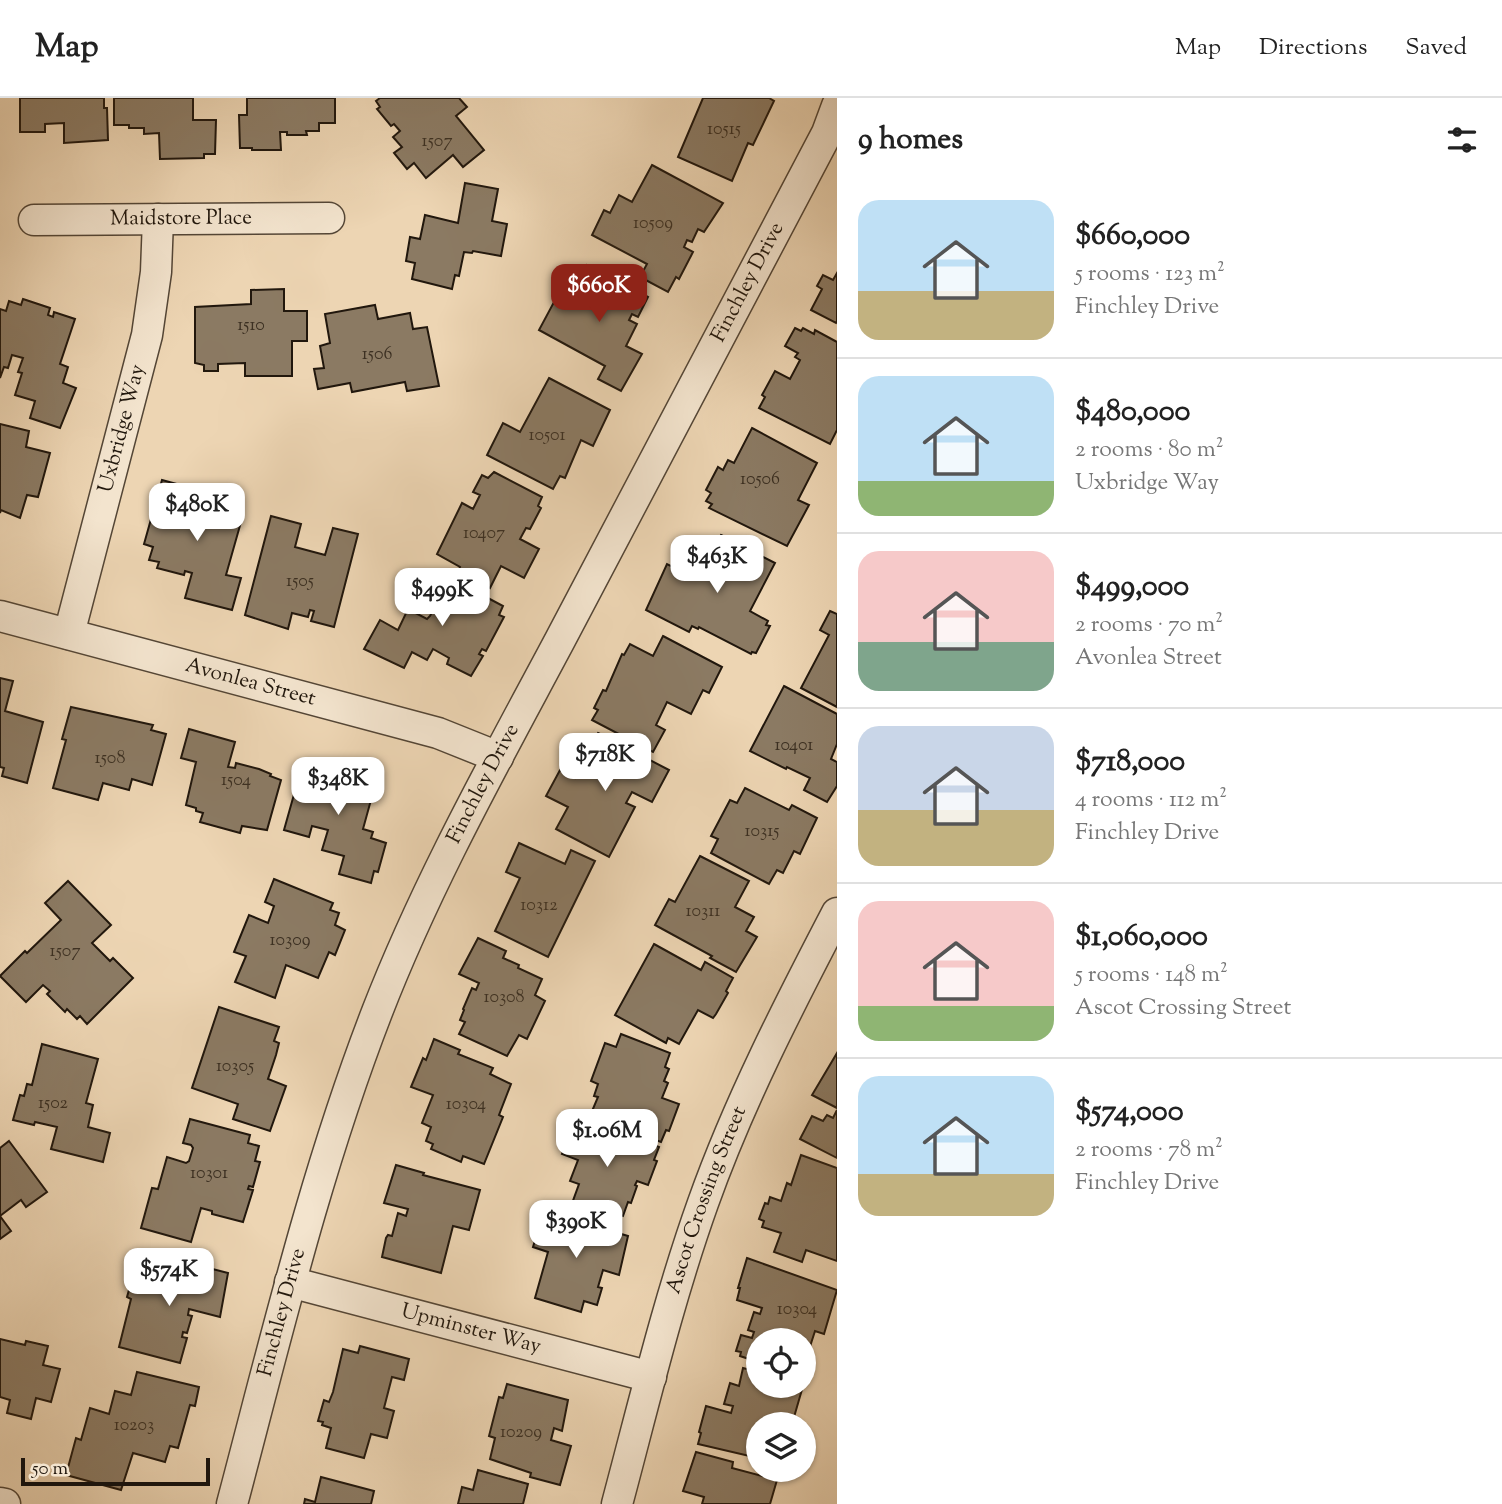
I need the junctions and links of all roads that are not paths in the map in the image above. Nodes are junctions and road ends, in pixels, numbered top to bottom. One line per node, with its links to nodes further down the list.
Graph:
1 (837, 106): 7 (street, Finchley Drive)
2 (329, 218): 3 (street, Maidstore Place)
3 (158, 219): 4 (street, Maidstore Place); 6 (street, Uxbridge Way)
4 (34, 220)
5 (0, 616): 6 (street, Avonlea Street)
6 (69, 634): 7 (street, Avonlea Street)
7 (498, 757): 9 (street, Finchley Drive)
8 (837, 913): 10 (street, Ascot Crossing Street)
9 (290, 1282): 10 (street, Upminster Way); 11 (street, Finchley Drive)
10 (651, 1377): 12 (street, Ascot Crossing Street)
11 (232, 1504)
12 (617, 1504)

